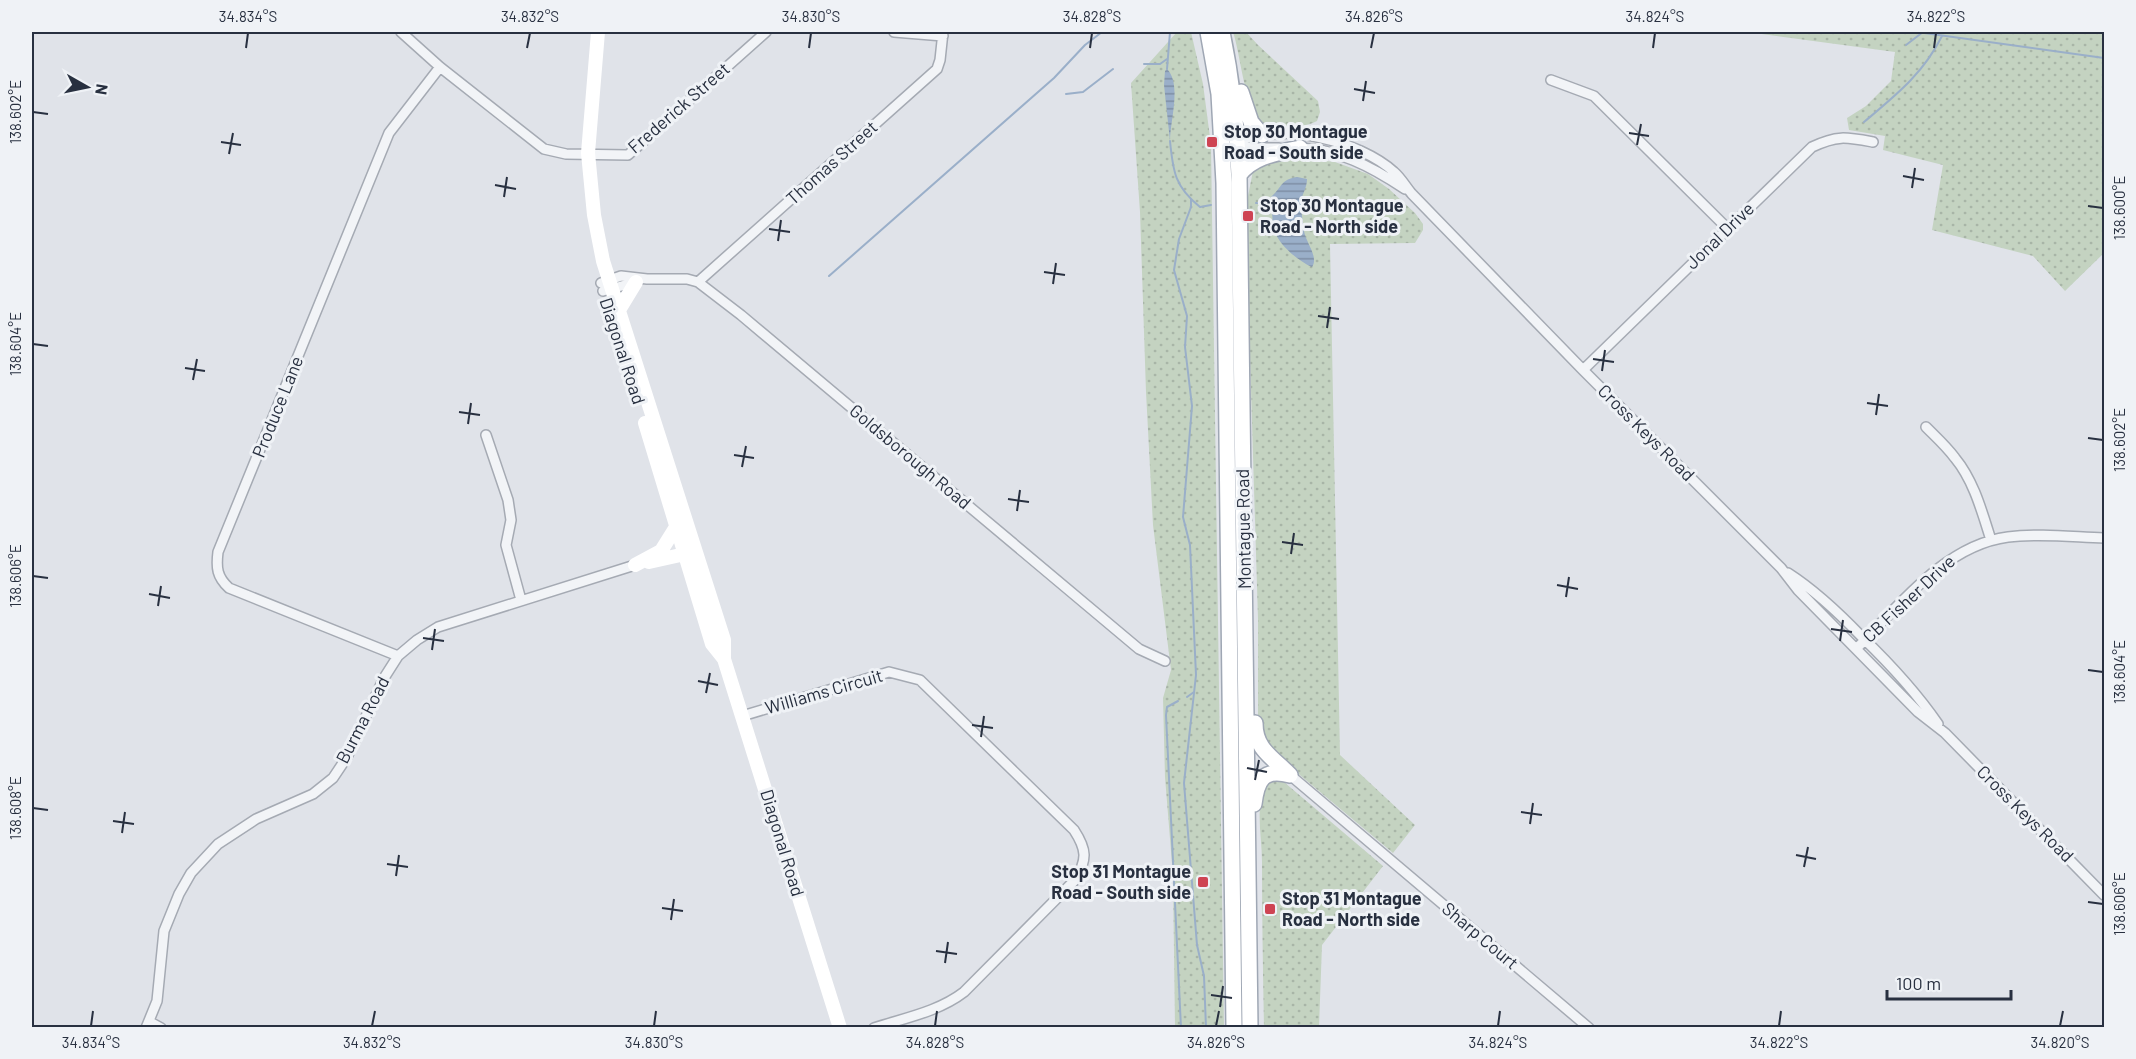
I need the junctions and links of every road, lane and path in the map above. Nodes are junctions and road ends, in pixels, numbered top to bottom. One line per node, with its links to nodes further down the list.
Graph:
1 (401, 32): 9 (street)
2 (589, 32): 16 (street, Diagonal Road)
3 (598, 32): 16 (street, Diagonal Road)
4 (766, 32): 16 (street, Frederick Street)
5 (894, 32): 8 (street)
6 (1208, 32): 11 (main road, Montague Road)
7 (1223, 32): 12 (main road); 13 (main road, Montague Road)
8 (943, 34): 22 (street, Thomas Street)
9 (440, 67): 16 (street); 37 (street, Produce Lane)
10 (1551, 80): 19 (street)
11 (1219, 94): 13 (main road); 20 (main road, Montague Road)
12 (1262, 135): 13 (street, Cross Keys Road); 18 (street, Cross Keys Road)
13 (1238, 142): 15 (street, Cross Keys Road); 17 (main road, Montague Road); 20 (main road)
14 (1873, 142): 19 (street, Jonal Drive)
15 (1300, 148): 17 (main road); 18 (street, Cross Keys Road)
16 (584, 153): 23 (street, Diagonal Road)
17 (1239, 176): 38 (main road, Montague Road)
18 (1412, 194): 25 (street, Cross Keys Road)
19 (1727, 228): 25 (street, Jonal Drive)
20 (1225, 232): 50 (main road, Montague Road)
21 (641, 281): 22 (street); 23 (street); 24 (street)
22 (698, 282): 40 (street, Goldsborough Road)
23 (606, 286): 24 (street, Diagonal Road); 28 (street, Diagonal Road)
24 (619, 310): 28 (street, Diagonal Road)
25 (1583, 370): 33 (street, Cross Keys Road)
26 (1926, 427): 30 (street)
27 (486, 435): 34 (street)
28 (682, 527): 31 (street); 32 (street); 39 (street, Diagonal Road)
29 (2104, 538): 30 (street, CB Fisher Drive)
30 (1991, 540): 35 (street, CB Fisher Drive)
31 (685, 554): 32 (street); 39 (street, Diagonal Road)
32 (635, 565): 34 (street, Burma Road)
33 (1782, 568): 35 (street, Cross Keys Road); 36 (street, Cross Keys Road)
34 (522, 600): 37 (street, Burma Road)
35 (1865, 639): 36 (street, CB Fisher Drive); 42 (street, Cross Keys Road)
36 (1856, 649): 42 (street, Cross Keys Road)
37 (398, 656): 46 (street, Burma Road)
38 (1245, 656): 43 (main road); 44 (main road, Montague Road)
39 (724, 659): 41 (street, Diagonal Road)
40 (1165, 661)
41 (742, 716): 48 (street, Diagonal Road); 49 (street, Williams Circuit)
42 (1945, 733): 45 (street, Cross Keys Road)
43 (1290, 775): 44 (main road); 52 (street, Sharp Court)
44 (1248, 840): 51 (main road, Montague Road)
45 (2104, 895)
46 (148, 1025): 47 (street)
47 (161, 1028)
48 (840, 1028)
49 (874, 1028)
50 (1234, 1028)
51 (1250, 1028)
52 (1589, 1028)

